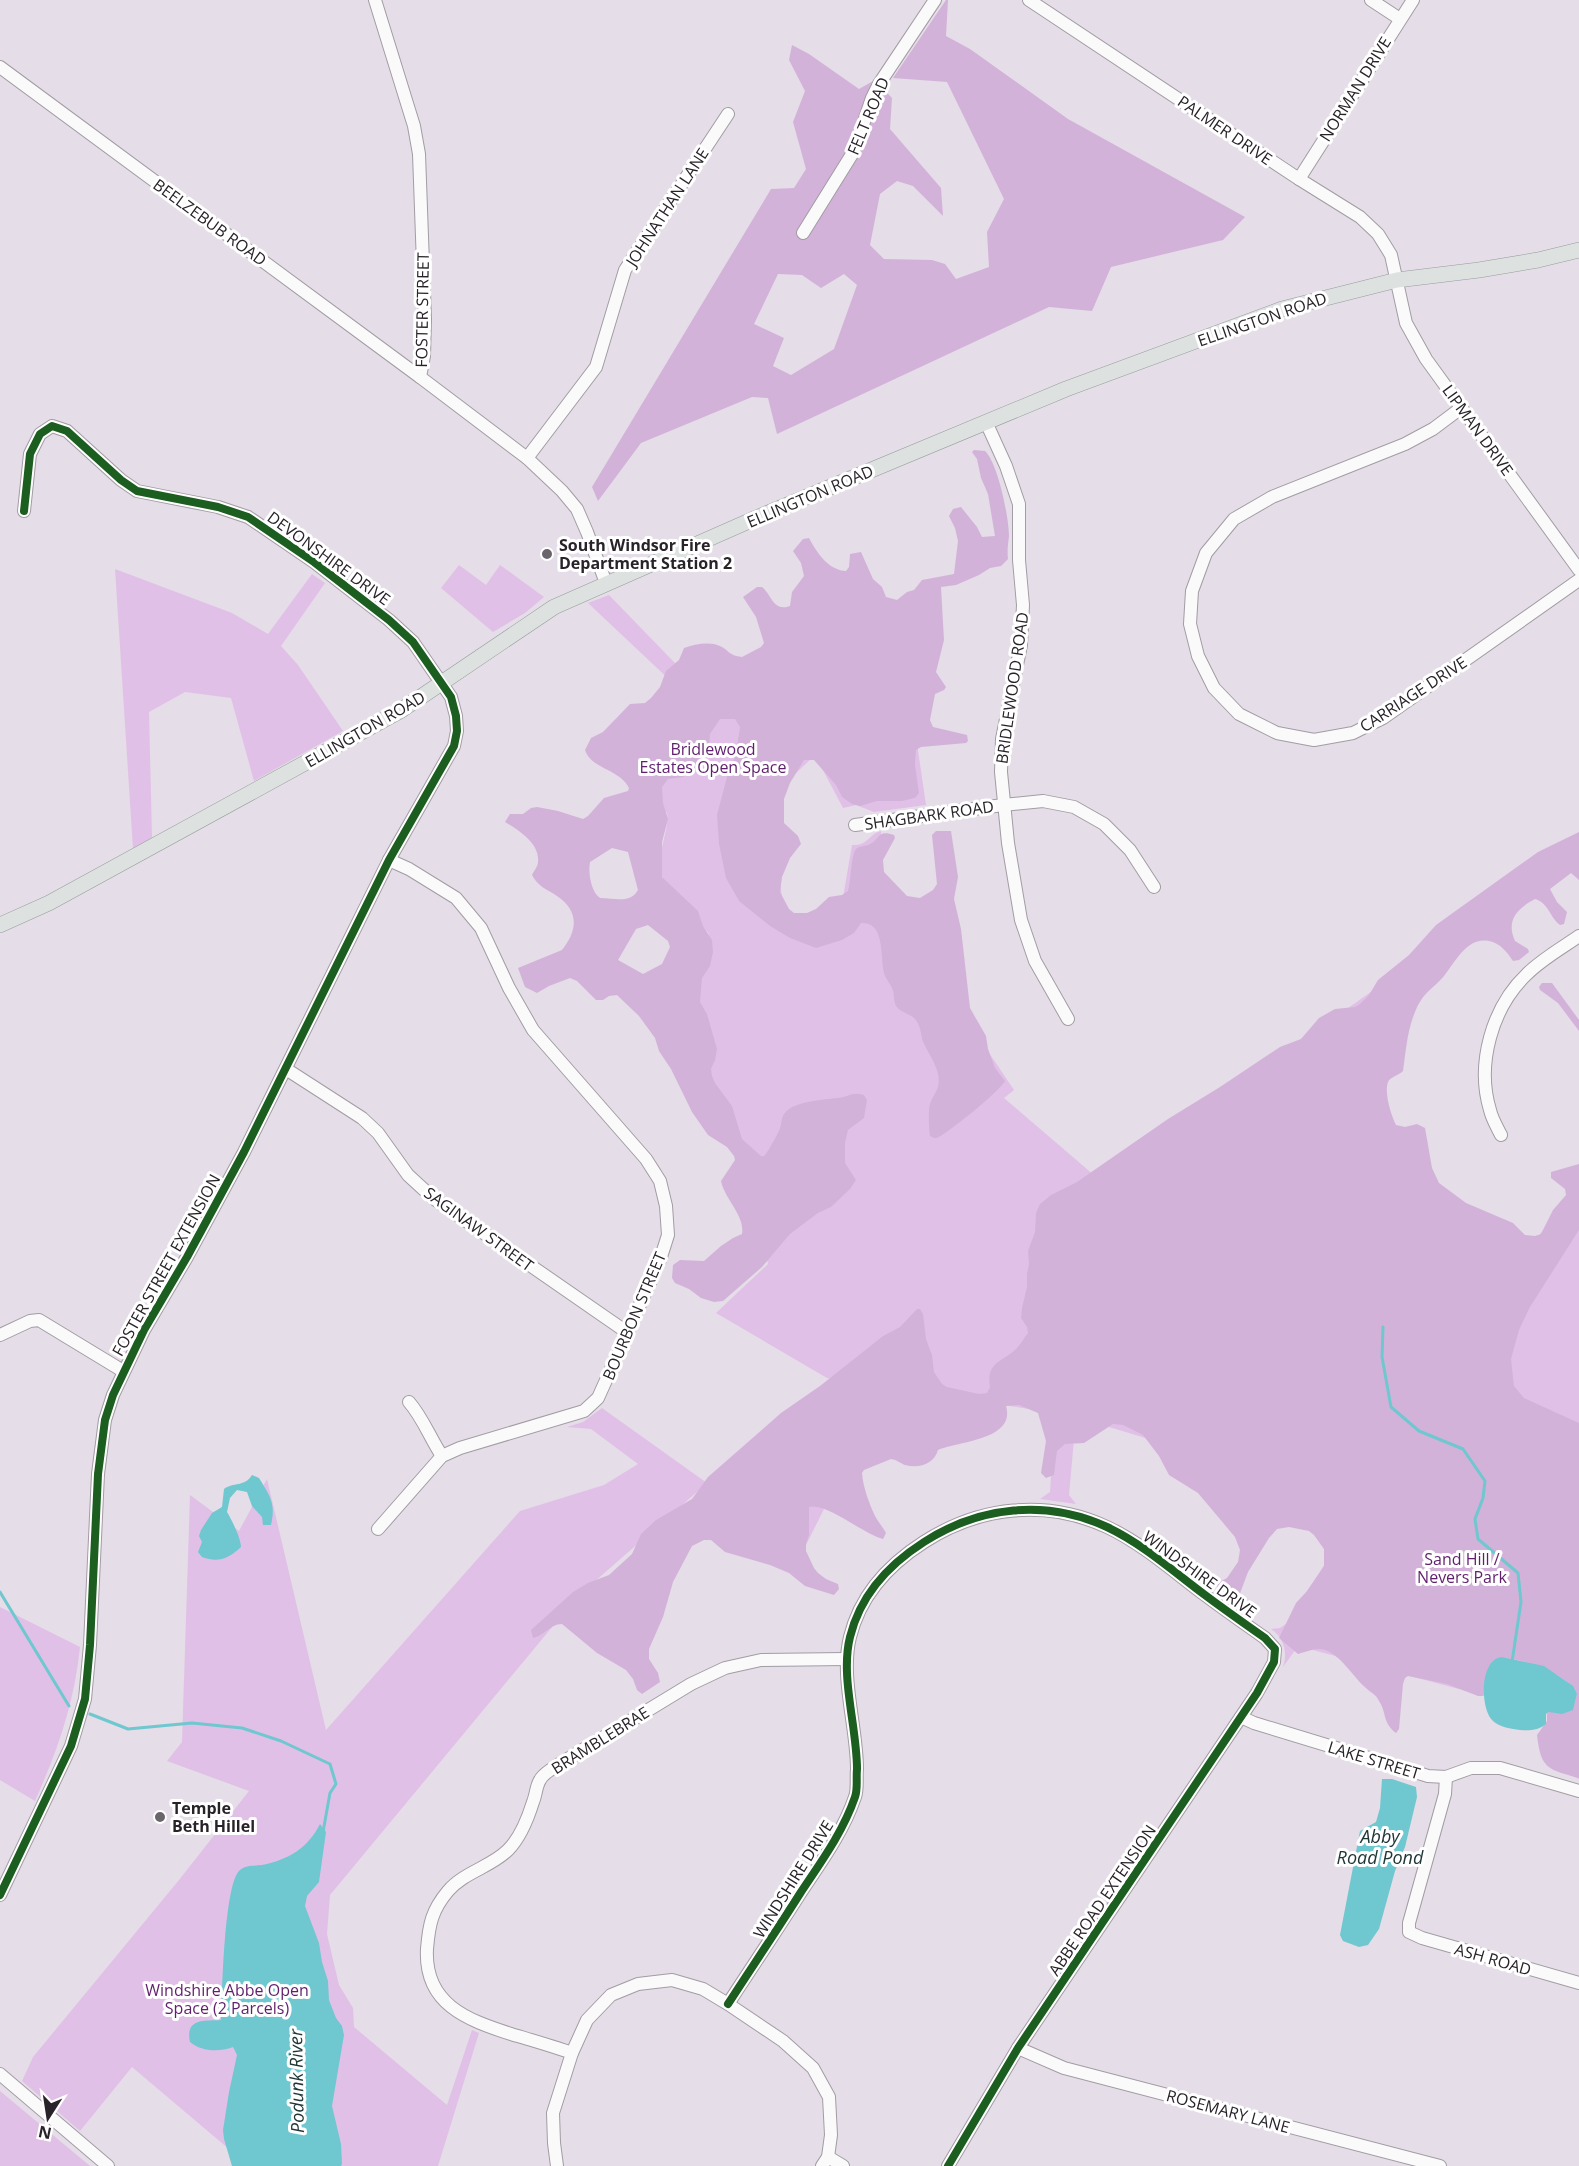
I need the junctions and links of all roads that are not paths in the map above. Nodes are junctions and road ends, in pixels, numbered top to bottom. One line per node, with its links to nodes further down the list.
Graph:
1 (375, 0): 13 (street, FOSTER STREET)
2 (935, 0): 10 (street, FELT ROAD)
3 (1029, 0): 9 (street, PALMER DRIVE)
4 (1371, 0): 6 (street)
5 (1413, 0): 6 (street, NORMAN DRIVE)
6 (1400, 19): 9 (street, NORMAN DRIVE)
7 (0, 67): 13 (street, BEELZEBUB ROAD)
8 (728, 114): 16 (street, JOHNATHAN LANE)
9 (1299, 179): 12 (street, PALMER DRIVE)
10 (803, 233)
11 (1579, 250): 12 (main road, ELLINGTON ROAD)
12 (1397, 280): 14 (street, LIPMAN DRIVE); 15 (main road, ELLINGTON ROAD)
13 (420, 377): 16 (street, FOSTER STREET)
14 (1461, 408): 18 (street, LIPMAN DRIVE); 19 (street, CARRIAGE DRIVE)
15 (986, 422): 20 (main road, ELLINGTON ROAD); 22 (street, BRIDLEWOOD ROAD)
16 (527, 458): 20 (street, FOSTER STREET)
17 (24, 511): 21 (street, DEVONSHIRE DRIVE)
18 (1579, 570)
19 (1579, 580)
20 (606, 583): 21 (main road, ELLINGTON ROAD)
21 (442, 683): 24 (street, FOSTER STREET EXTENSION); 26 (main road, ELLINGTON ROAD)
22 (1004, 805): 23 (street, SHAGBARK ROAD); 25 (street, SHAGBARK ROAD); 28 (street, BRIDLEWOOD ROAD)
23 (855, 825)
24 (389, 860): 29 (street, FOSTER STREET EXTENSION); 31 (street, BOURBON STREET)
25 (1154, 887)
26 (0, 925)
27 (1579, 936): 30 (street)
28 (1068, 1019)
29 (286, 1069): 31 (street, SAGINAW STREET); 33 (street, FOSTER STREET EXTENSION)
30 (1501, 1135)
31 (627, 1333): 35 (street, BOURBON STREET)
32 (0, 1335): 33 (street)
33 (123, 1371): 42 (street, FOSTER STREET EXTENSION)
34 (409, 1402): 35 (street)
35 (442, 1456): 36 (street, BOURBON STREET)
36 (378, 1529)
37 (1275, 1649): 38 (street, WINDSHIRE DRIVE); 39 (street, ABBE ROAD EXTENSION)
38 (846, 1659): 44 (street, WINDSHIRE DRIVE); 46 (street, BRAMBLEBRAE)
39 (1241, 1717): 40 (street, LAKE STREET); 45 (street, ABBE ROAD EXTENSION)
40 (1446, 1777): 41 (street, LAKE STREET); 43 (street, ASH ROAD)
41 (1579, 1791)
42 (0, 1895)
43 (1579, 1983)
44 (728, 2004): 46 (street); 48 (street)
45 (1018, 2048): 52 (street, ABBE ROAD EXTENSION); 53 (street, ROSEMARY LANE)
46 (572, 2053): 50 (street)
47 (0, 2074): 49 (street)
48 (825, 2161): 51 (street)
49 (108, 2166)
50 (557, 2166)
51 (843, 2166)
52 (948, 2166)
53 (1440, 2166)

